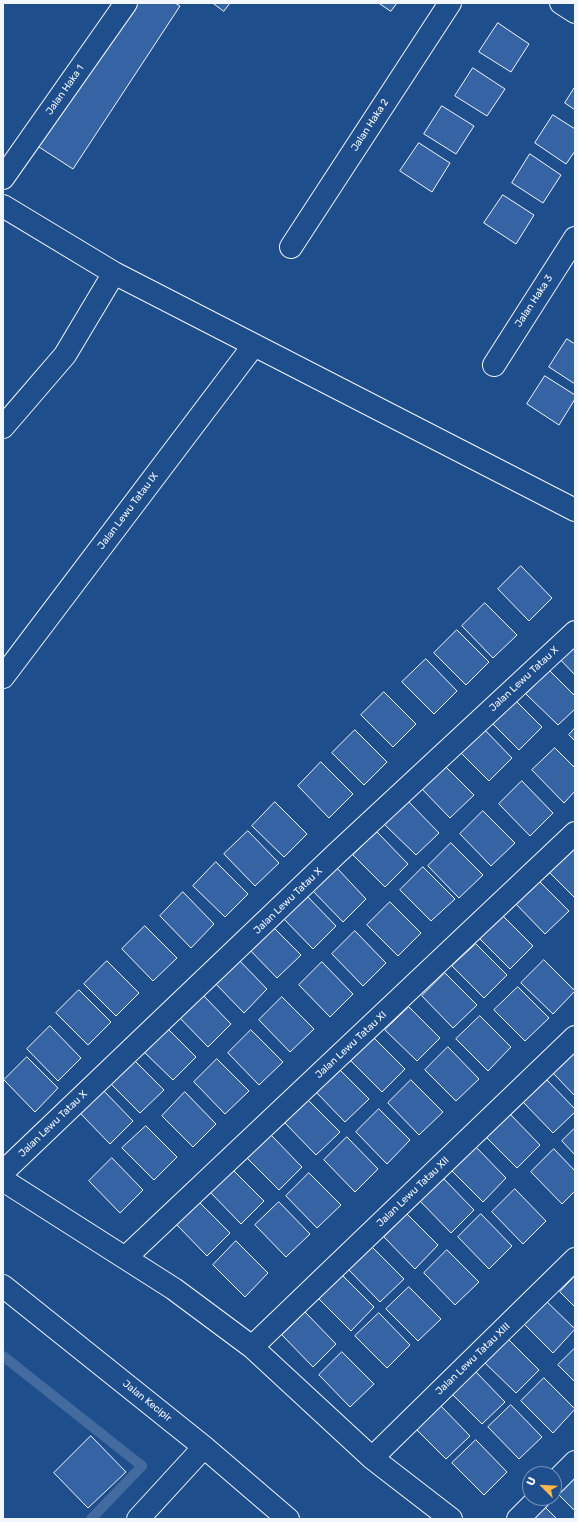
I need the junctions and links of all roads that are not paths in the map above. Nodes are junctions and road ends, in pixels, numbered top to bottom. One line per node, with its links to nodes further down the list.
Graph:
1 (126, 3): 5 (street, Jalan Haka 1)
2 (450, 3): 8 (street, Jalan Haka 2)
3 (561, 3): 4 (street)
4 (575, 12)
5 (3, 178)
6 (3, 206): 9 (street)
7 (575, 238): 11 (street, Jalan Haka 3)
8 (291, 247)
9 (114, 273): 10 (street); 12 (street)
10 (254, 345): 13 (street); 15 (street, Jalan Lewu Tatau IX)
11 (494, 365)
12 (3, 427)
13 (575, 510)
14 (575, 632): 18 (street, Jalan Lewu Tatau X)
15 (3, 677)
16 (575, 834): 20 (street, Jalan Lewu Tatau XI)
17 (575, 1038): 23 (street, Jalan Lewu Tatau XII)
18 (3, 1172)
19 (3, 1180): 20 (street)
20 (126, 1257): 23 (street)
21 (575, 1259): 25 (street, Jalan Lewu Tatau XIII)
22 (3, 1286): 24 (street, Jalan Kecipir)
23 (252, 1348): 25 (street)
24 (204, 1447): 29 (street); 30 (street, Jalan Kecipir)
25 (372, 1458): 31 (street)
26 (575, 1462): 27 (street)
27 (562, 1475)
28 (531, 1506): 32 (street)
29 (138, 1519)
30 (288, 1519)
31 (451, 1519)
32 (518, 1519)

